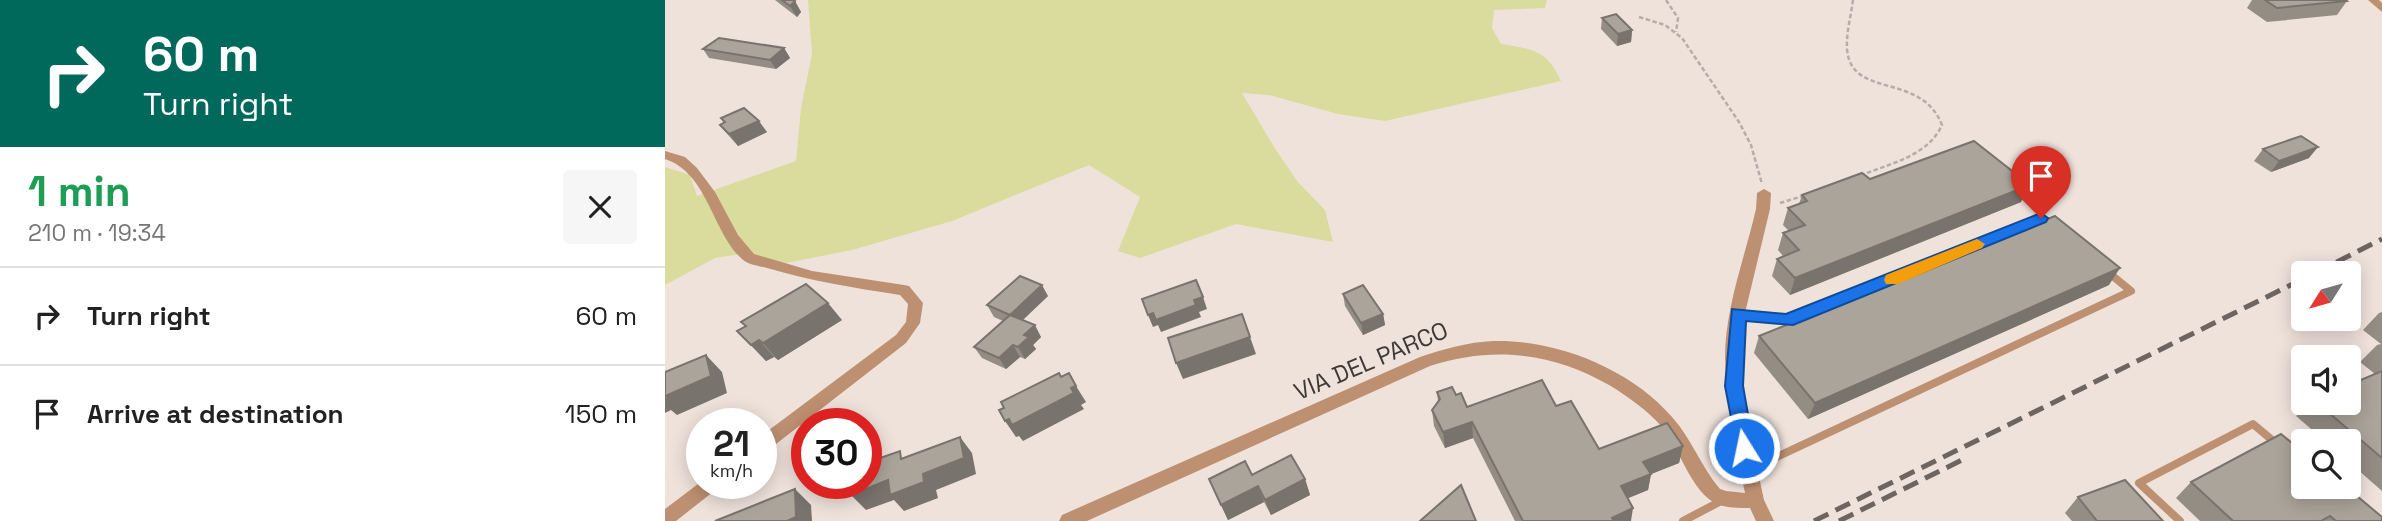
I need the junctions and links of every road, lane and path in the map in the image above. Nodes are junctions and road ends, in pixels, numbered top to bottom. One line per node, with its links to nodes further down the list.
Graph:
1 (1665, 0): 6 (path)
2 (1853, 0): 8 (path)
3 (2373, 0): 4 (street)
4 (2382, 9)
5 (1639, 17): 6 (path)
6 (1676, 32): 10 (path)
7 (665, 155): 14 (street)
8 (1855, 178)
9 (1809, 194): 10 (path)
10 (1764, 201): 13 (street)
11 (2061, 234): 13 (lane)
12 (2101, 267): 16 (lane)
13 (1738, 313): 16 (street)
14 (777, 434)
15 (2283, 449): 24 (lane)
16 (1749, 470): 19 (street)
17 (691, 499): 20 (street)
18 (1724, 499): 19 (street); 21 (street, VIA DEL PARCO); 22 (lane)
19 (1755, 501): 23 (street)
20 (665, 519)
21 (1068, 521)
22 (1683, 521)
23 (1765, 521)
24 (2180, 521)

